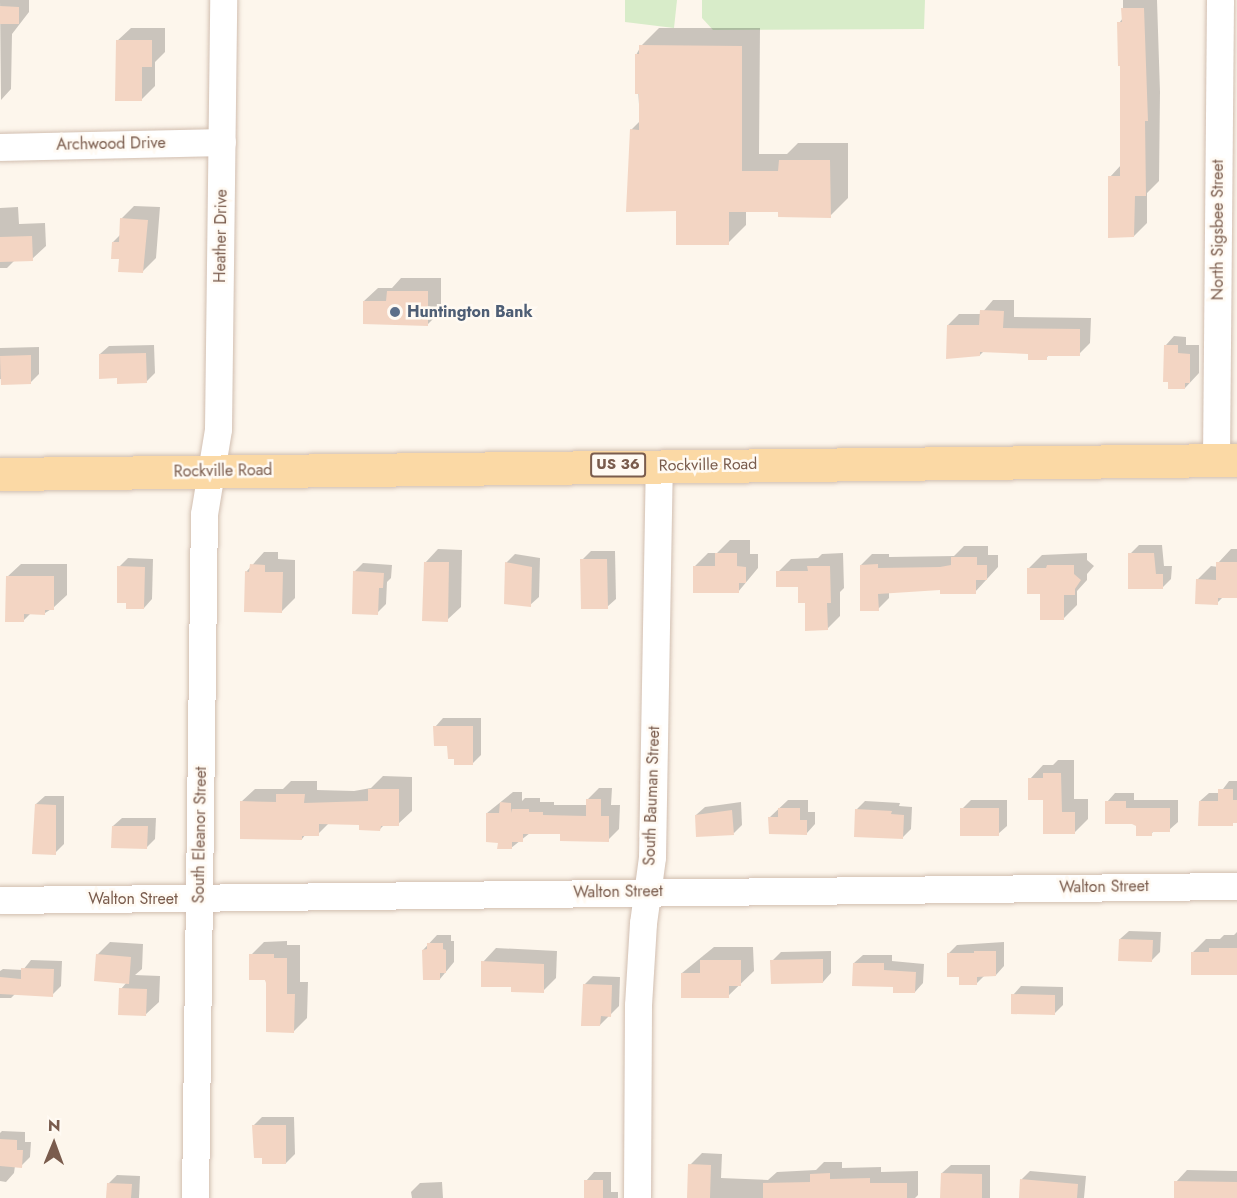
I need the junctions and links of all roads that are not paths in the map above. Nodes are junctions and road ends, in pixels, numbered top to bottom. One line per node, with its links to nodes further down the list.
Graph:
1 (223, 0): 3 (street, Heather Drive)
2 (1220, 0): 5 (street, North Sigsbee Street)
3 (222, 142): 4 (street, Archwood Drive); 7 (street, Heather Drive)
4 (0, 147)
5 (1227, 460): 6 (main road, Rockville Road / US 36)
6 (659, 465): 7 (main road, Rockville Road / US 36); 10 (street, South Bauman Street)
7 (210, 472): 8 (main road, Rockville Road / US 36); 11 (street, South Eleanor Street)
8 (0, 474)
9 (1237, 886): 10 (street, Walton Street)
10 (647, 892): 11 (street, Walton Street); 14 (street, South Bauman Street)
11 (199, 899): 12 (street, Walton Street); 13 (street, South Eleanor Street)
12 (0, 900)
13 (195, 1198)
14 (637, 1198)

